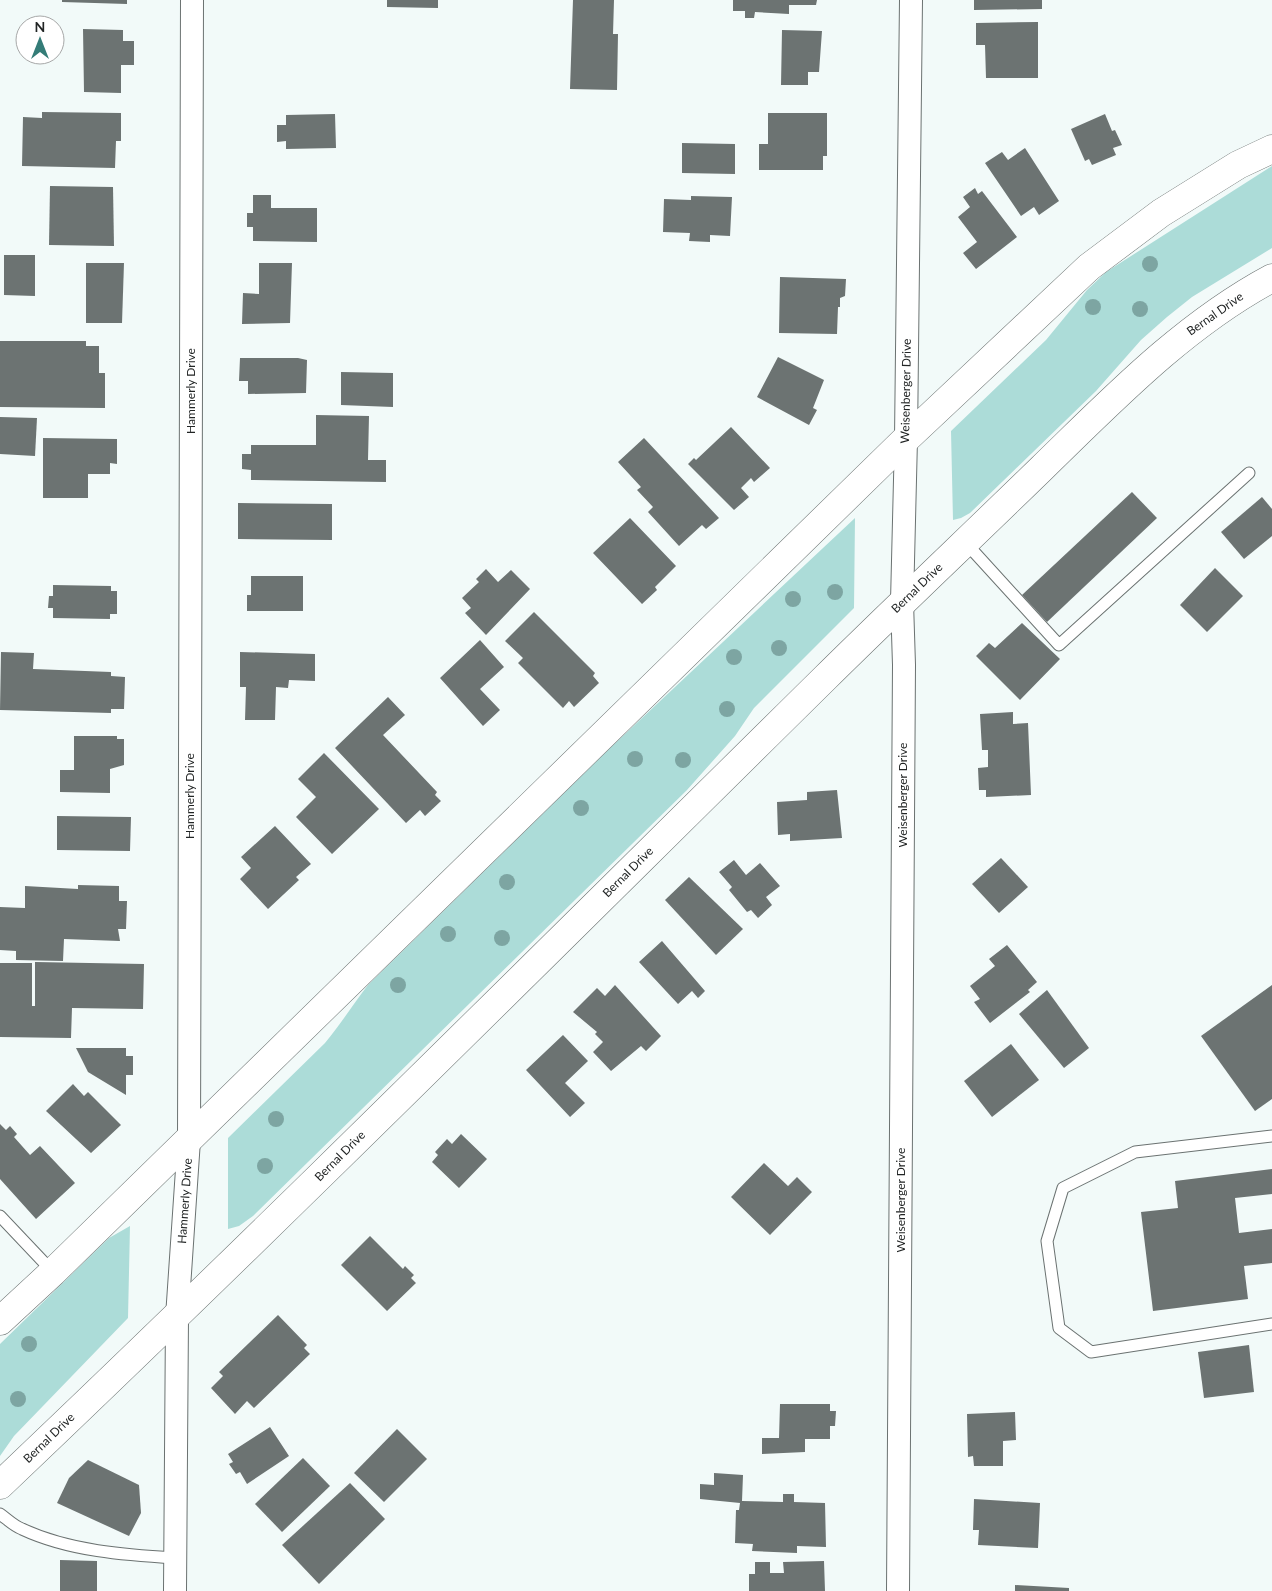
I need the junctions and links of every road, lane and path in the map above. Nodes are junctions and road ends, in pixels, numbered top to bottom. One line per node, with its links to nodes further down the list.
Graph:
1 (192, 0): 10 (street, Hammerly Drive)
2 (911, 0): 5 (street, Weisenberger Drive)
3 (1272, 149): 5 (street)
4 (1272, 278): 7 (street, Bernal Drive)
5 (906, 439): 8 (street, Weisenberger Drive); 10 (street)
6 (1249, 473): 7 (lane)
7 (965, 542): 8 (street, Bernal Drive)
8 (902, 602): 13 (street, Bernal Drive); 20 (street, Weisenberger Drive)
9 (1272, 1136): 15 (lane)
10 (189, 1140): 12 (street); 13 (street, Hammerly Drive)
11 (0, 1216): 12 (lane)
12 (53, 1272): 14 (street)
13 (177, 1317): 16 (street, Bernal Drive); 18 (street, Hammerly Drive)
14 (0, 1321)
15 (1272, 1324)
16 (0, 1485)
17 (0, 1514): 18 (lane)
18 (176, 1558): 19 (street, Hammerly Drive)
19 (175, 1591)
20 (898, 1591)

